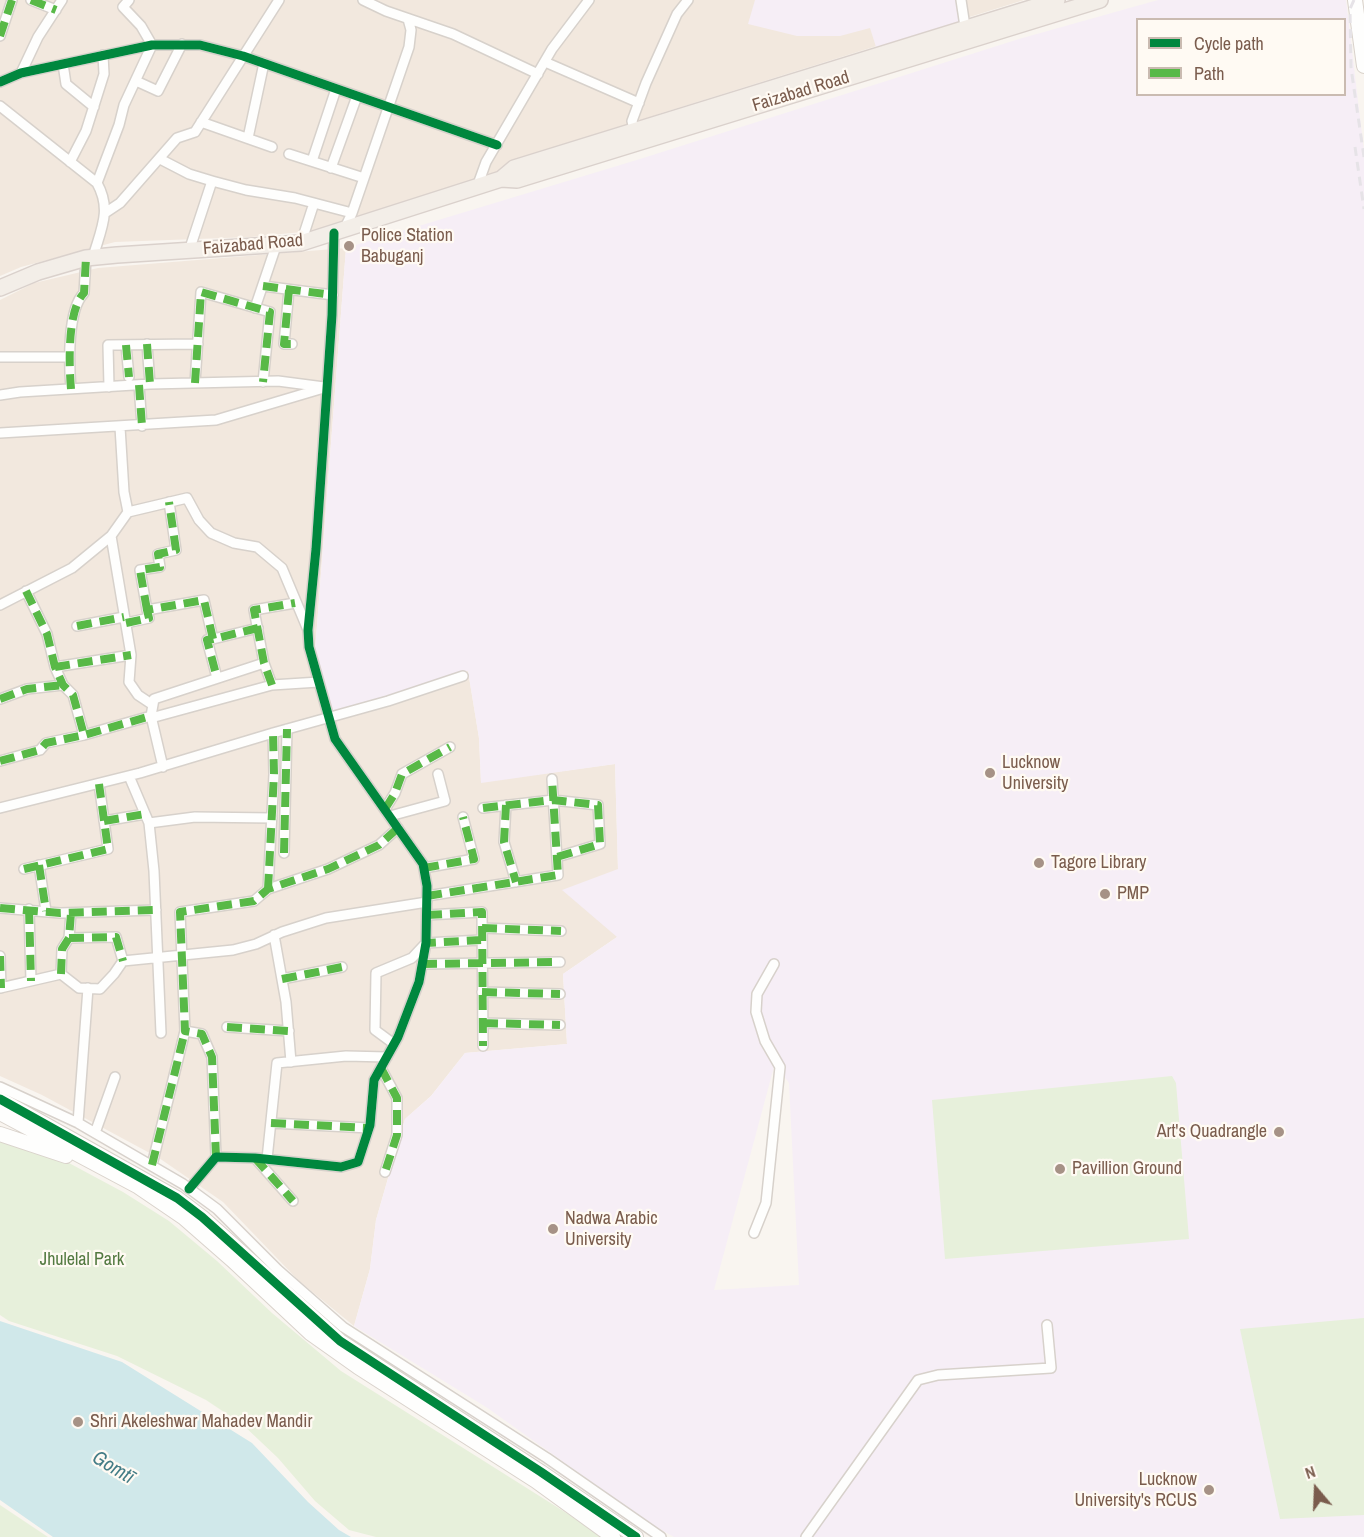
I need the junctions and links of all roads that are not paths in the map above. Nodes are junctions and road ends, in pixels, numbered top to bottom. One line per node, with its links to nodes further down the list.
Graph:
1 (12, 0): 17 (street)
2 (31, 0): 14 (street)
3 (62, 0): 14 (street)
4 (129, 0): 19 (street)
5 (279, 0): 21 (street)
6 (363, 0): 13 (street)
7 (589, 0): 22 (street)
8 (688, 0): 32 (street)
9 (961, 0): 16 (street)
10 (1057, 0): 16 (main road, Faizabad Road)
11 (1100, 0): 16 (main road, Faizabad Road)
12 (1354, 0): 25 (street)
13 (377, 3): 15 (street)
14 (56, 10): 26 (street)
15 (408, 19): 27 (street); 34 (street)
16 (967, 35): 37 (main road, Faizabad Road)
17 (0, 36)
18 (182, 44): 19 (street); 21 (street); 29 (street)
19 (152, 45): 20 (street); 29 (street)
20 (103, 55): 24 (street); 35 (street)
21 (243, 56): 23 (street); 36 (street)
22 (545, 62): 27 (street); 32 (street)
23 (264, 63): 30 (street); 38 (street)
24 (63, 64): 26 (street); 35 (street)
25 (1364, 66)
26 (21, 73): 28 (street)
27 (538, 74): 39 (street)
28 (1, 81)
29 (136, 81): 48 (street)
30 (336, 89): 31 (street); 43 (street)
31 (357, 96): 34 (street); 45 (street)
32 (639, 103): 37 (street)
33 (0, 106): 44 (street)
34 (388, 106): 39 (street); 46 (street)
35 (94, 107): 44 (street)
36 (201, 122): 38 (street); 42 (street)
37 (635, 137): 49 (main road, Faizabad Road)
38 (248, 138): 40 (street)
39 (497, 145): 49 (street)
40 (272, 147)
41 (289, 154): 43 (street)
42 (160, 159): 47 (street); 51 (street)
43 (312, 161): 45 (street)
44 (70, 162): 48 (street)
45 (331, 168): 46 (street)
46 (364, 178): 52 (street)
47 (212, 181): 50 (street); 56 (street)
48 (97, 183): 51 (street)
49 (477, 187): 53 (main road, Faizabad Road)
50 (314, 203): 52 (street); 54 (street)
51 (105, 213): 57 (street)
52 (352, 213): 53 (street)
53 (339, 231): 54 (main road, Faizabad Road); 61 (street)
54 (301, 243): 55 (main road, Faizabad Road)
55 (276, 246): 56 (main road, Faizabad Road); 58 (street)
56 (189, 251): 57 (main road, Faizabad Road)
57 (89, 258): 59 (main road, Faizabad Road); 68 (street)
58 (263, 286): 60 (street); 62 (street)
59 (0, 288)
60 (289, 290): 61 (street); 63 (street)
61 (333, 296): 75 (street)
62 (255, 308): 63 (street); 65 (street)
63 (267, 343): 70 (street)
64 (147, 344): 65 (street); 66 (street); 72 (street)
65 (198, 344): 71 (street)
66 (126, 345): 69 (street); 74 (street)
67 (0, 357): 68 (street)
68 (69, 357): 76 (street)
69 (129, 377)
70 (263, 382): 71 (street); 75 (street)
71 (195, 383): 72 (street)
72 (150, 384): 73 (street)
73 (139, 385): 74 (street); 78 (street)
74 (109, 387): 76 (street)
75 (327, 387): 78 (street); 91 (street)
76 (70, 389): 77 (street)
77 (0, 395)
78 (142, 426): 79 (street)
79 (120, 427): 80 (street); 82 (street)
80 (0, 433)
81 (169, 502): 82 (street); 85 (street); 87 (street)
82 (128, 512): 83 (street)
83 (111, 536): 84 (street); 88 (street)
84 (26, 591): 86 (street); 95 (street)
85 (295, 603): 90 (street); 91 (street)
86 (0, 605)
87 (147, 610): 88 (street); 92 (street)
88 (125, 620): 89 (street); 93 (street)
89 (78, 626)
90 (258, 628): 92 (street); 94 (street)
91 (308, 630): 98 (street)
92 (213, 639): 97 (street)
93 (131, 655): 95 (street); 102 (street)
94 (264, 663): 97 (street); 100 (street)
95 (55, 667): 99 (street)
96 (463, 676): 104 (street)
97 (217, 678): 102 (street)
98 (319, 682): 100 (street); 104 (street)
99 (63, 685): 101 (street); 107 (street)
100 (272, 685): 103 (street)
101 (0, 699)
102 (153, 705): 103 (street)
103 (151, 717): 107 (street); 110 (street)
104 (329, 717): 105 (street); 119 (street)
105 (287, 729): 106 (street); 125 (street)
106 (273, 733): 110 (street); 121 (street)
107 (84, 735): 109 (street)
108 (450, 747): 119 (street)
109 (0, 761)
110 (163, 766): 112 (street)
111 (438, 774): 119 (street)
112 (129, 776): 114 (street); 122 (street)
113 (552, 779): 115 (street)
114 (99, 784): 117 (street); 123 (street)
115 (553, 801): 116 (street); 126 (street); 126 (street)
116 (506, 806): 118 (street); 130 (street)
117 (0, 808)
118 (483, 808)
119 (387, 813): 124 (street)
120 (463, 817): 129 (street)
121 (272, 818): 122 (street); 131 (street)
122 (147, 819): 123 (street); 135 (street)
123 (104, 821): 127 (street)
124 (398, 828): 129 (street); 131 (street)
125 (284, 853)
126 (557, 857): 130 (street)
127 (39, 865): 128 (street); 136 (street)
128 (24, 868)
129 (424, 868): 132 (street)
130 (516, 882): 132 (street)
131 (268, 889): 146 (street)
132 (427, 899): 139 (street); 142 (street)
133 (0, 908): 134 (street)
134 (29, 909): 136 (street); 157 (street)
135 (156, 910): 138 (street); 148 (street)
136 (46, 912): 137 (street)
137 (60, 913): 138 (street); 143 (street)
138 (71, 913): 143 (street)
139 (427, 915): 140 (street); 145 (street)
140 (482, 928): 141 (street); 144 (street)
141 (561, 931)
142 (274, 935): 146 (street); 156 (street)
143 (69, 938): 149 (street); 155 (street)
144 (482, 940): 145 (street); 151 (street)
145 (426, 943): 152 (street); 168 (street)
146 (183, 955): 148 (street); 165 (street)
147 (0, 956): 158 (street)
148 (157, 958): 149 (street); 167 (street)
149 (123, 960): 159 (street)
150 (560, 962): 151 (street)
151 (481, 963): 152 (street); 160 (street)
152 (422, 964): 168 (street)
153 (774, 964): 190 (street)
154 (342, 967): 156 (street)
155 (61, 974): 157 (street); 159 (street)
156 (282, 979): 166 (street)
157 (31, 981): 158 (street)
158 (0, 988)
159 (88, 988): 177 (street)
160 (482, 992): 161 (street); 162 (street)
161 (560, 994)
162 (483, 1023): 163 (street); 169 (street)
163 (560, 1025)
164 (227, 1028): 166 (street)
165 (185, 1031): 182 (street); 186 (street)
166 (289, 1031): 171 (street)
167 (161, 1033)
168 (394, 1044): 170 (street)
169 (483, 1046)
170 (387, 1057): 171 (street); 172 (street)
171 (291, 1062): 178 (street)
172 (381, 1068): 179 (street); 187 (street)
173 (115, 1077): 180 (street)
174 (0, 1087): 177 (street)
175 (0, 1099): 193 (street)
176 (0, 1113): 185 (street)
177 (78, 1123): 180 (street)
178 (271, 1123): 179 (street); 184 (street)
179 (369, 1128): 184 (street)
180 (95, 1133): 186 (street)
181 (0, 1134): 185 (street)
182 (216, 1157): 183 (street); 188 (street)
183 (255, 1158): 184 (street); 189 (street)
184 (267, 1159)
185 (97, 1165): 192 (street)
186 (152, 1166): 188 (street)
187 (386, 1172)
188 (189, 1189): 194 (street)
189 (293, 1201)
190 (754, 1233)
191 (1047, 1325): 195 (street)
192 (613, 1537)
193 (636, 1537)
194 (661, 1537)
195 (806, 1537)

